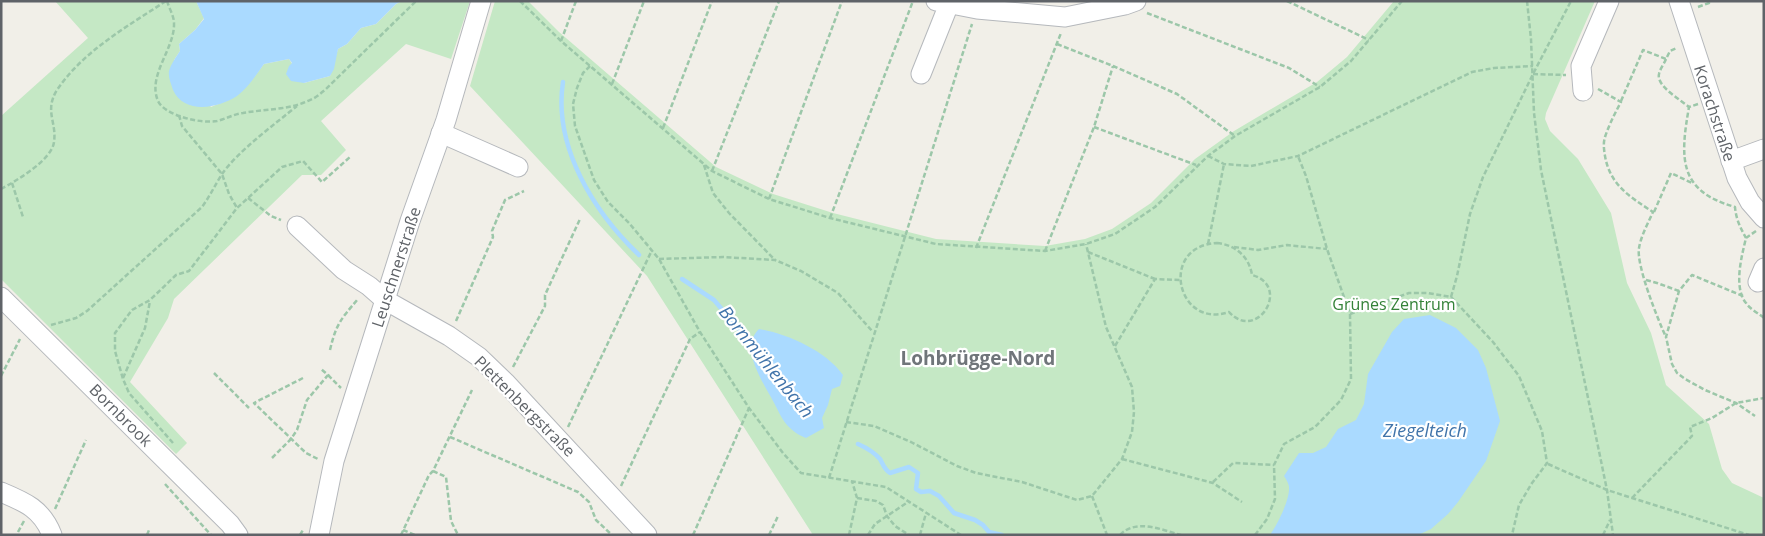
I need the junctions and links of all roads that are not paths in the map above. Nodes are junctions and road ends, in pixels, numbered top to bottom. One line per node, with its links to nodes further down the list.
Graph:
1 (482, 1): 8 (street, Leuschnerstraße)
2 (1679, 1): 10 (street, Korachstraße)
3 (942, 2): 4 (street); 6 (street)
4 (1130, 3)
5 (1608, 8): 7 (street)
6 (921, 74)
7 (1583, 85)
8 (441, 133): 11 (street); 15 (street, Leuschnerstraße)
9 (1764, 149): 10 (street)
10 (1731, 161): 12 (street, Korachstraße)
11 (518, 167)
12 (1764, 218)
13 (297, 226): 15 (street, Plettenbergstraße)
14 (1, 297): 18 (street, Bornbrook)
15 (385, 300): 19 (street, Leuschnerstraße); 20 (street, Plettenbergstraße)
16 (1, 492): 17 (street)
17 (49, 528)
18 (238, 535)
19 (319, 535)
20 (647, 535)

